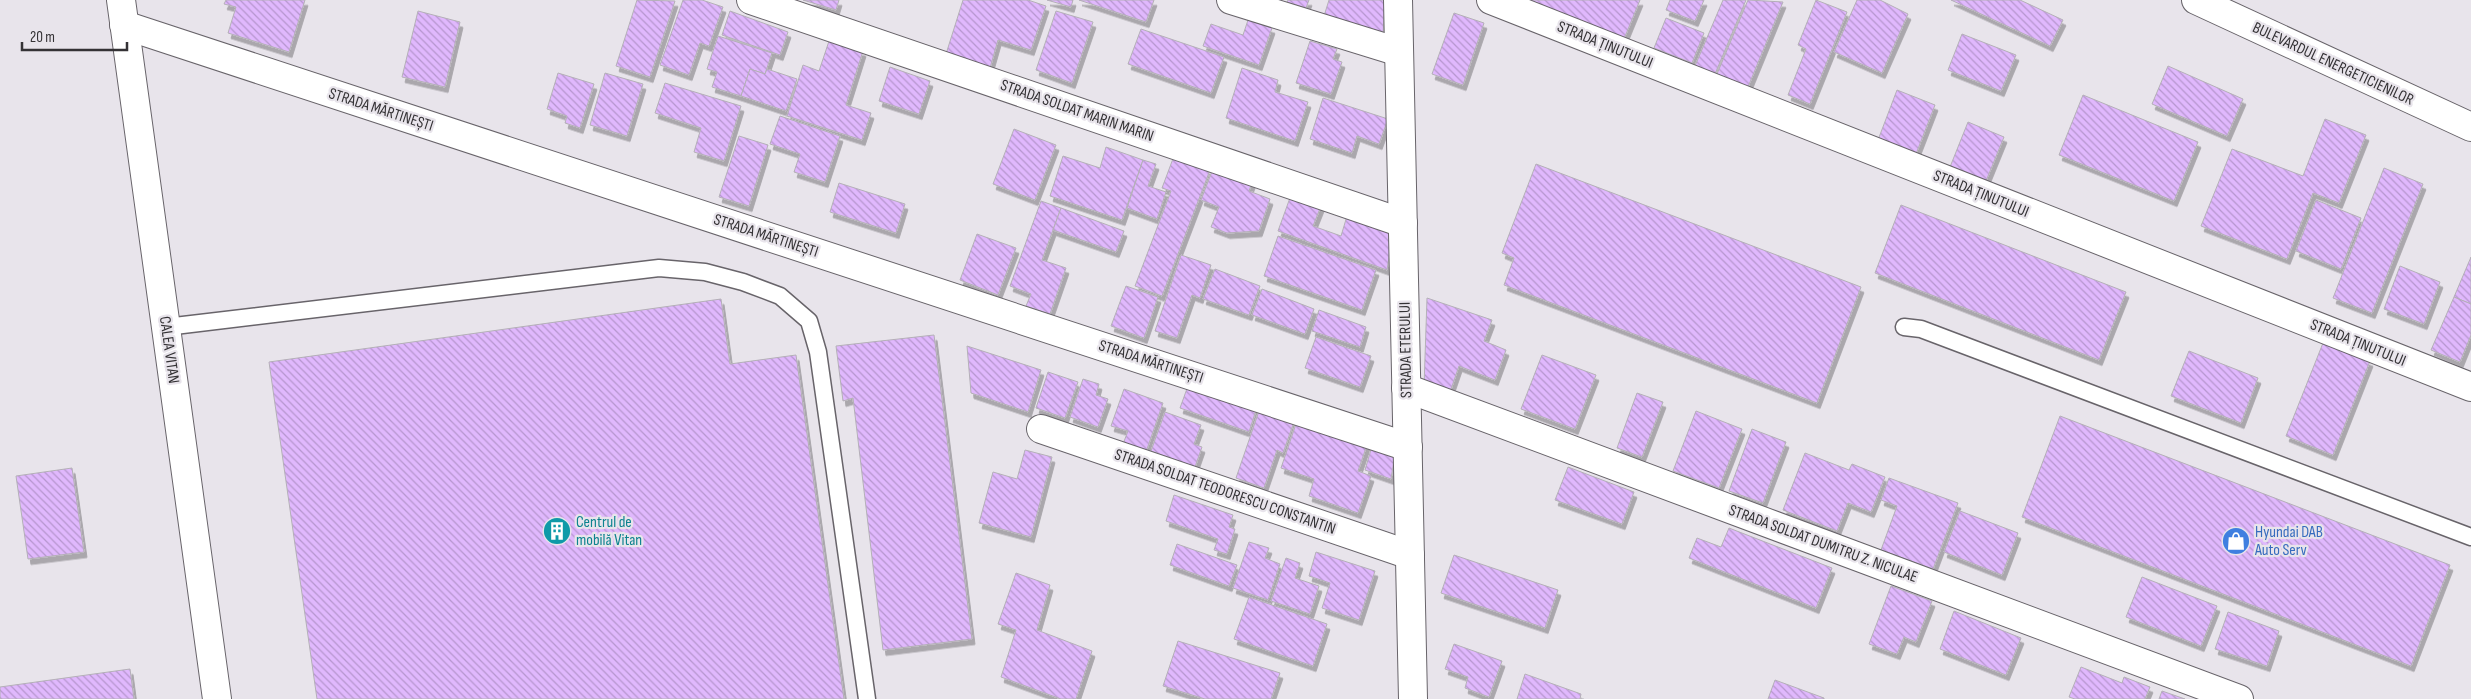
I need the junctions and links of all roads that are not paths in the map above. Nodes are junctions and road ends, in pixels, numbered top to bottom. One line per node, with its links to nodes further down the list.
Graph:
1 (751, 0): 9 (street, STRADA SOLDAT MARIN MARIN)
2 (1231, 0): 7 (street)
3 (1398, 0): 7 (street, STRADA ETERULUI)
4 (1492, 0): 13 (street, STRADA ȚINUTULUI)
5 (2196, 0): 8 (street, BULEVARDUL ENERGETICIENILOR)
6 (123, 13): 11 (street, CALEA VITAN); 15 (street, STRADA MĂRTINEȘTI)
7 (1399, 52): 9 (street, STRADA ETERULUI)
8 (2471, 127)
9 (1403, 223): 12 (street, STRADA ETERULUI)
10 (1904, 326): 16 (lane)
11 (166, 327): 18 (street, CALEA VITAN); 19 (lane)
12 (1406, 388): 15 (street, STRADA ETERULUI); 21 (street, STRADA SOLDAT DUMITRU Z. NICULAE)
13 (2471, 388)
14 (1041, 429): 17 (street, STRADA SOLDAT TEODORESCU CONSTANTIN)
15 (1408, 447): 17 (street, STRADA ETERULUI)
16 (2471, 537)
17 (1410, 555): 20 (street, STRADA ETERULUI)
18 (217, 699)
19 (867, 699)
20 (1413, 699)
21 (2239, 699)

